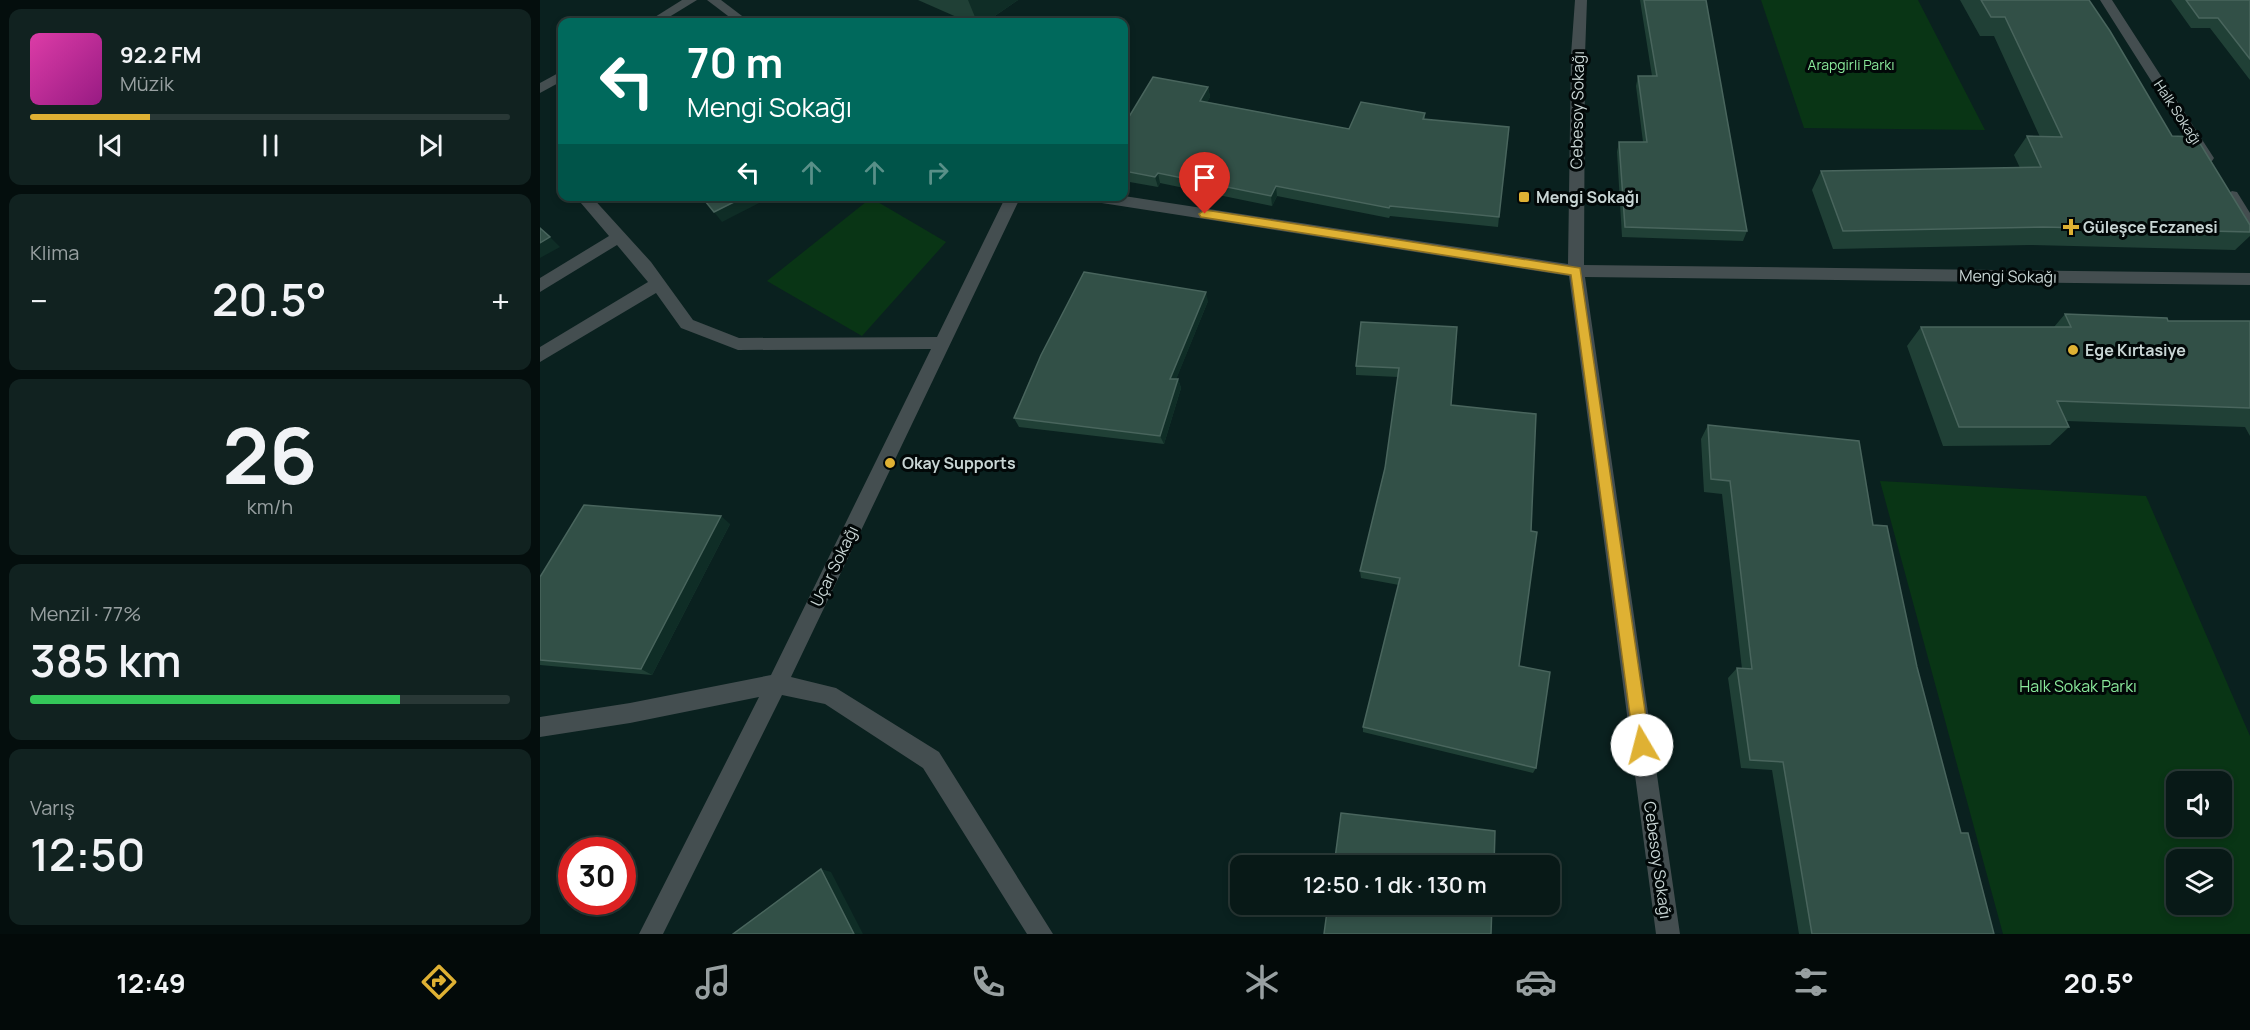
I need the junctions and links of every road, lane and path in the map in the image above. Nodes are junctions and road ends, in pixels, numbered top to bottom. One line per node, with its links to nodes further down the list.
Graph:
1 (692, 0): 5 (street)
2 (713, 0): 6 (street)
3 (1581, 0): 14 (street, Cebesoy Sokağı)
4 (2106, 0): 12 (street, Halk Sokağı)
5 (660, 18)
6 (738, 18)
7 (558, 77): 8 (street)
8 (540, 88)
9 (586, 201): 13 (street)
10 (1012, 201): 18 (street, Uçar Sokağı)
11 (1121, 201): 14 (street, Mengi Sokağı)
12 (2250, 225)
13 (618, 237): 16 (street); 17 (street)
14 (1576, 271): 15 (street, Mengi Sokağı); 24 (street, Cebesoy Sokağı)
15 (2250, 279)
16 (658, 284): 18 (street); 19 (street)
17 (540, 286)
18 (942, 343): 20 (street, Uçar Sokağı)
19 (540, 355)
20 (777, 684): 21 (street); 22 (street, Uçar Sokağı); 23 (street)
21 (540, 727)
22 (651, 934)
23 (1041, 934)
24 (1668, 934)

